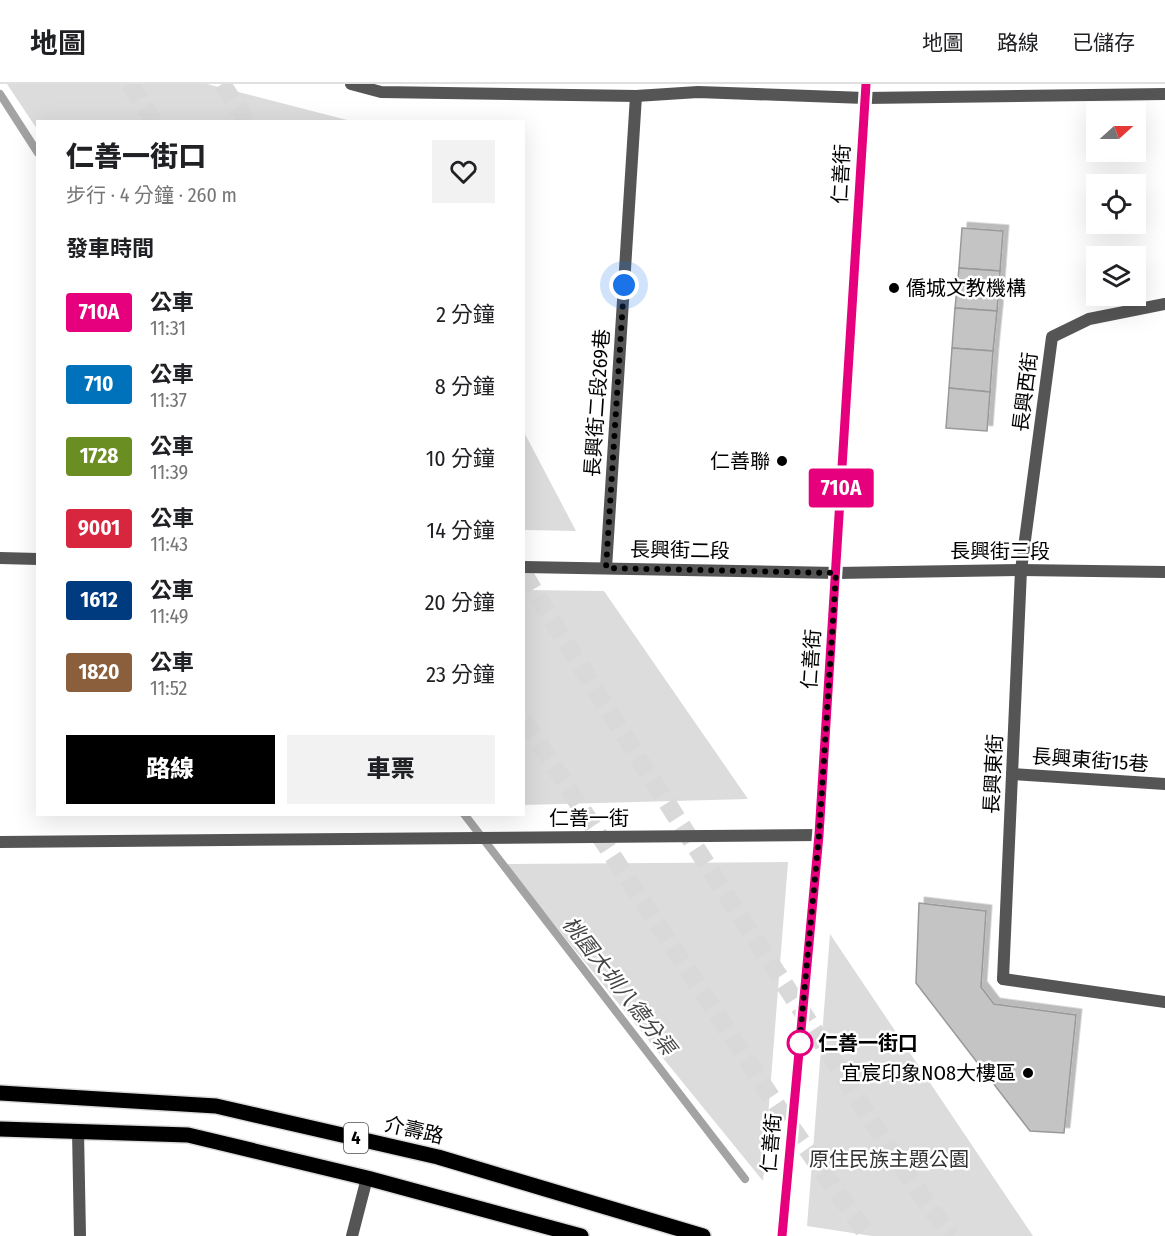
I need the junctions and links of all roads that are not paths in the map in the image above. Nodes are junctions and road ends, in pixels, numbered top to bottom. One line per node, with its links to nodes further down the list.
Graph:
1 (351, 84): 4 (street)
2 (866, 84): 5 (street, 仁善街)
3 (1165, 94): 5 (street)
4 (636, 96): 5 (street); 10 (street, 長興街二段269巷)
5 (865, 98): 13 (street, 仁善街)
6 (1165, 304): 11 (street, 長興西街)
7 (0, 558): 8 (street)
8 (36, 559)
9 (525, 567): 10 (street, 長興街二段)
10 (606, 568): 13 (street, 長興街二段)
11 (1021, 570): 12 (street, 長興街三段); 13 (street, 長興街三段); 14 (street, 長興東街)
12 (1165, 572)
13 (836, 573): 16 (street, 仁善街)
14 (1012, 774): 15 (street, 長興東街15巷); 18 (street, 長興東街)
15 (1165, 784)
16 (819, 835): 17 (street, 仁善一街); 27 (street, 仁善街)
17 (0, 842)
18 (1165, 1002)
19 (0, 1093): 26 (main road, 介壽路 / 4)
20 (0, 1129): 21 (main road, 4)
21 (78, 1131): 22 (main road, 4); 23 (street)
22 (367, 1178): 24 (street); 25 (main road, 4)
23 (80, 1236)
24 (352, 1236)
25 (581, 1236)
26 (703, 1236)
27 (782, 1236)

